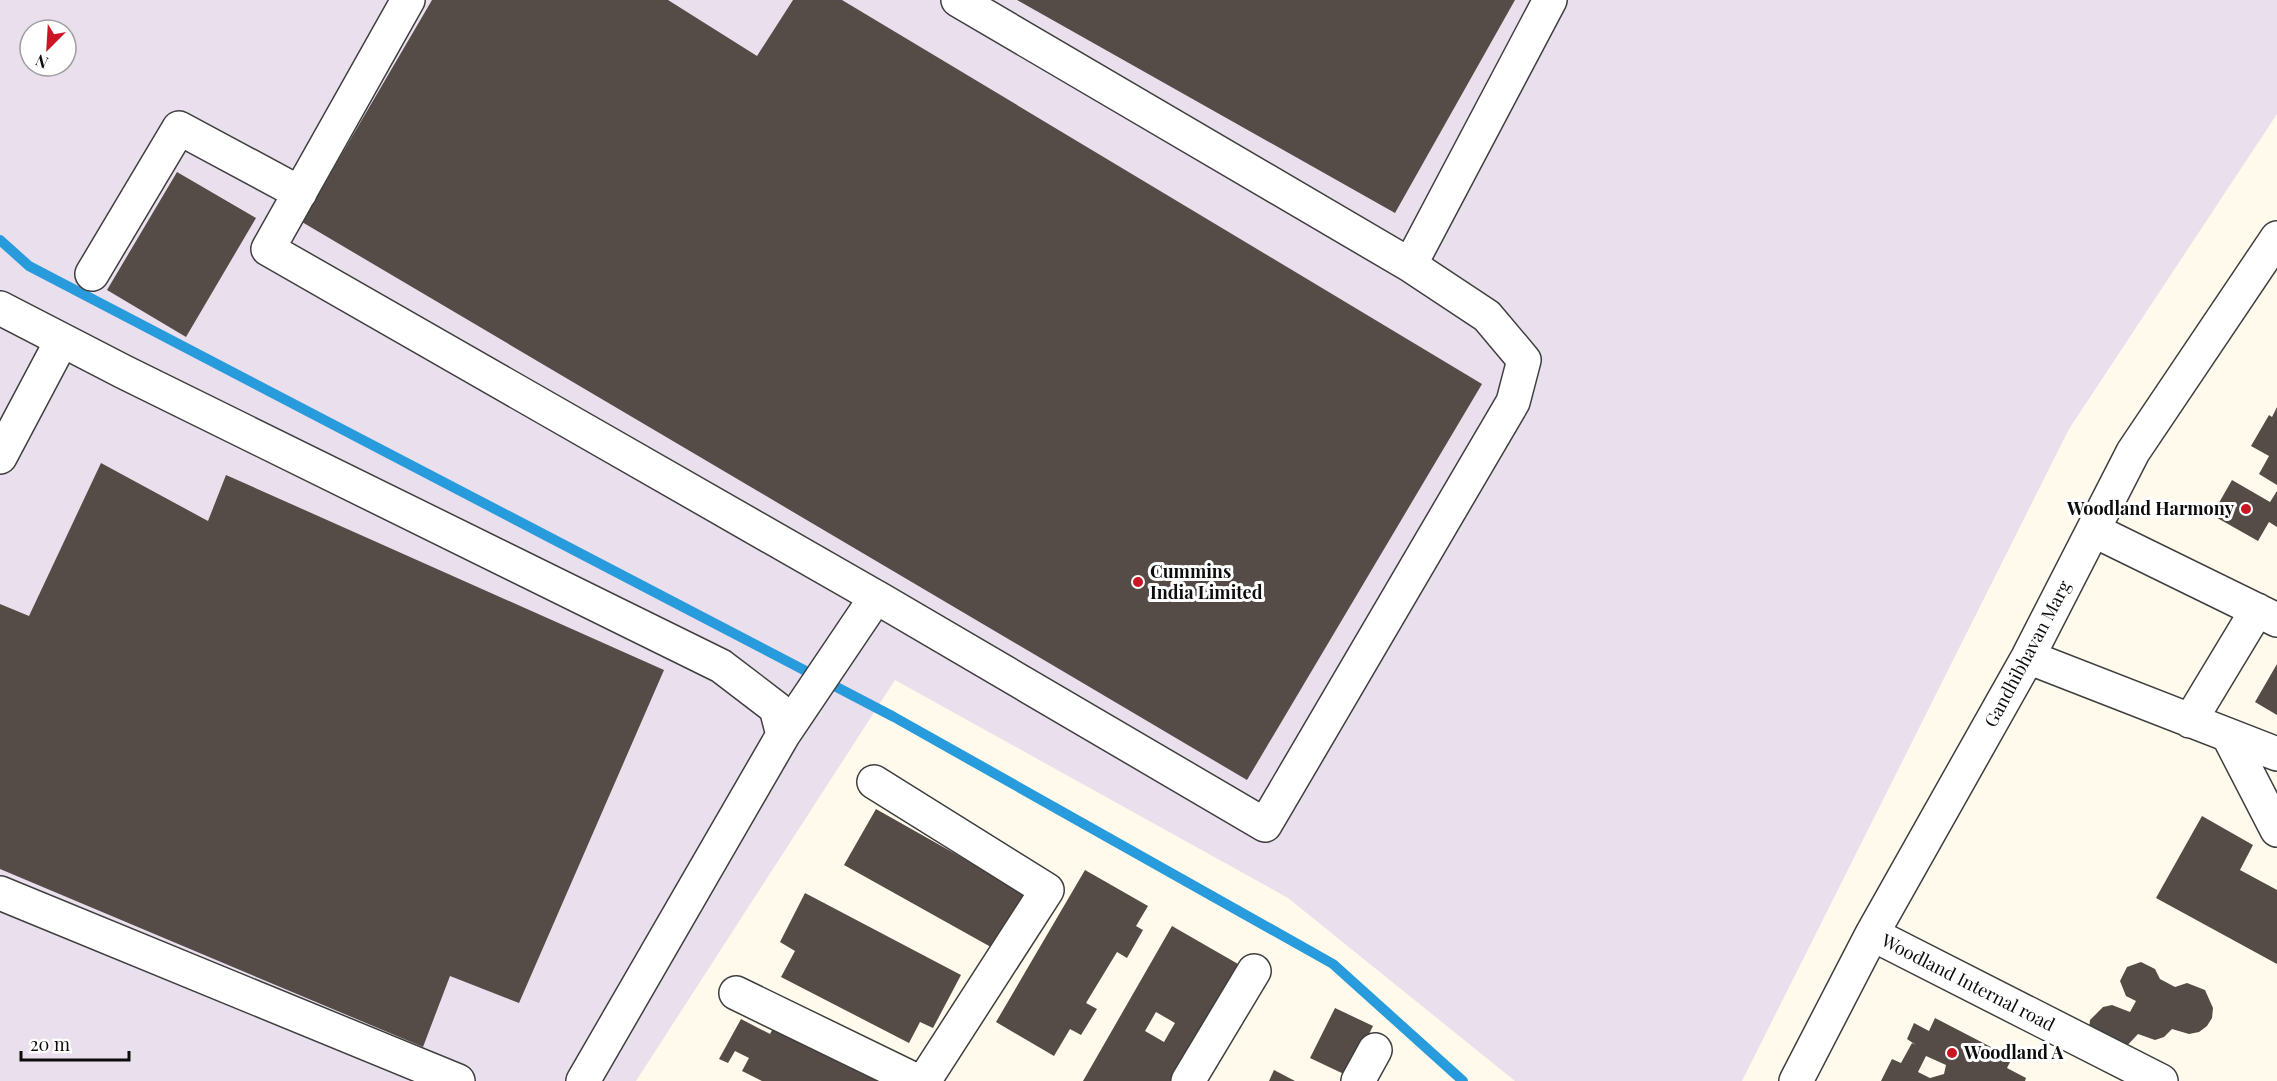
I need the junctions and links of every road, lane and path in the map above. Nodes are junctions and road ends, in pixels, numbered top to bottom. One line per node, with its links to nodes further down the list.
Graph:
1 (408, 0): 4 (street)
2 (958, 0): 6 (street)
3 (1550, 0): 6 (street)
4 (300, 193): 7 (street); 12 (street)
5 (2277, 238): 11 (street, Gandhibhavan Marg)
6 (1410, 265): 12 (street)
7 (92, 274)
8 (0, 308): 9 (street)
9 (62, 340): 10 (street); 16 (street)
10 (0, 457)
11 (2093, 530): 13 (street); 14 (street, Gandhibhavan Marg)
12 (876, 597): 16 (street)
13 (2267, 615): 15 (street)
14 (2028, 657): 15 (street); 22 (street, Gandhibhavan Marg)
15 (2190, 721): 17 (street)
16 (783, 735): 27 (street)
17 (2229, 737): 18 (street); 20 (street)
18 (2277, 754)
19 (874, 782): 29 (street)
20 (2277, 830)
21 (0, 893): 26 (street)
22 (1872, 934): 32 (street, Gandhibhavan Marg); 33 (street, Woodland Internal road)
23 (1254, 971): 30 (street)
24 (736, 993): 28 (street)
25 (1374, 1050): 31 (street)
26 (458, 1081)
27 (583, 1081)
28 (917, 1081)
29 (924, 1081)
30 (1188, 1081)
31 (1358, 1081)
32 (1797, 1081)
33 (2161, 1081)

